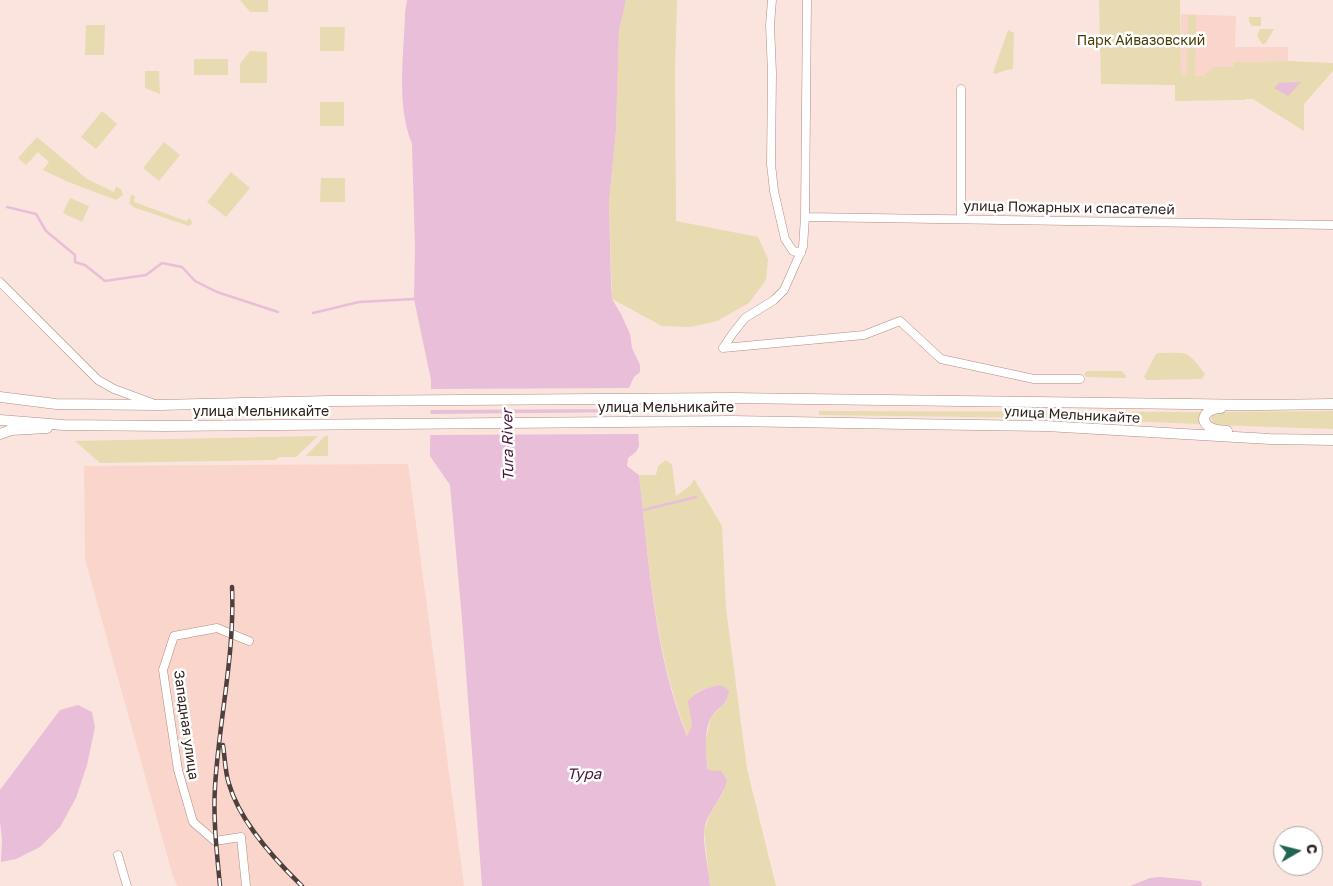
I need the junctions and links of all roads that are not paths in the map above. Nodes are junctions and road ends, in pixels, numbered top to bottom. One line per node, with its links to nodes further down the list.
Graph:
1 (772, 0): 7 (street)
2 (807, 0): 4 (street)
3 (961, 89): 5 (street)
4 (805, 217): 5 (street, улица Пожарных и спасателей); 7 (street)
5 (961, 219): 6 (street, улица Пожарных и спасателей)
6 (1333, 225)
7 (801, 253): 9 (street)
8 (0, 282): 13 (street)
9 (1080, 379)
10 (0, 397): 13 (main road, улица Мельникайте)
11 (1263, 404): 12 (main road, улица Мельникайте); 13 (main road, улица Мельникайте); 17 (main road)
12 (1333, 404)
13 (158, 405)
14 (0, 420): 15 (main road, улица Мельникайте)
15 (63, 425): 16 (main road); 17 (main road, улица Мельникайте)
16 (1, 434)
17 (1270, 439): 18 (main road, улица Мельникайте)
18 (1333, 440)
19 (249, 641): 22 (street, Западная улица)
20 (118, 855): 21 (street)
21 (128, 886)
22 (246, 886)

